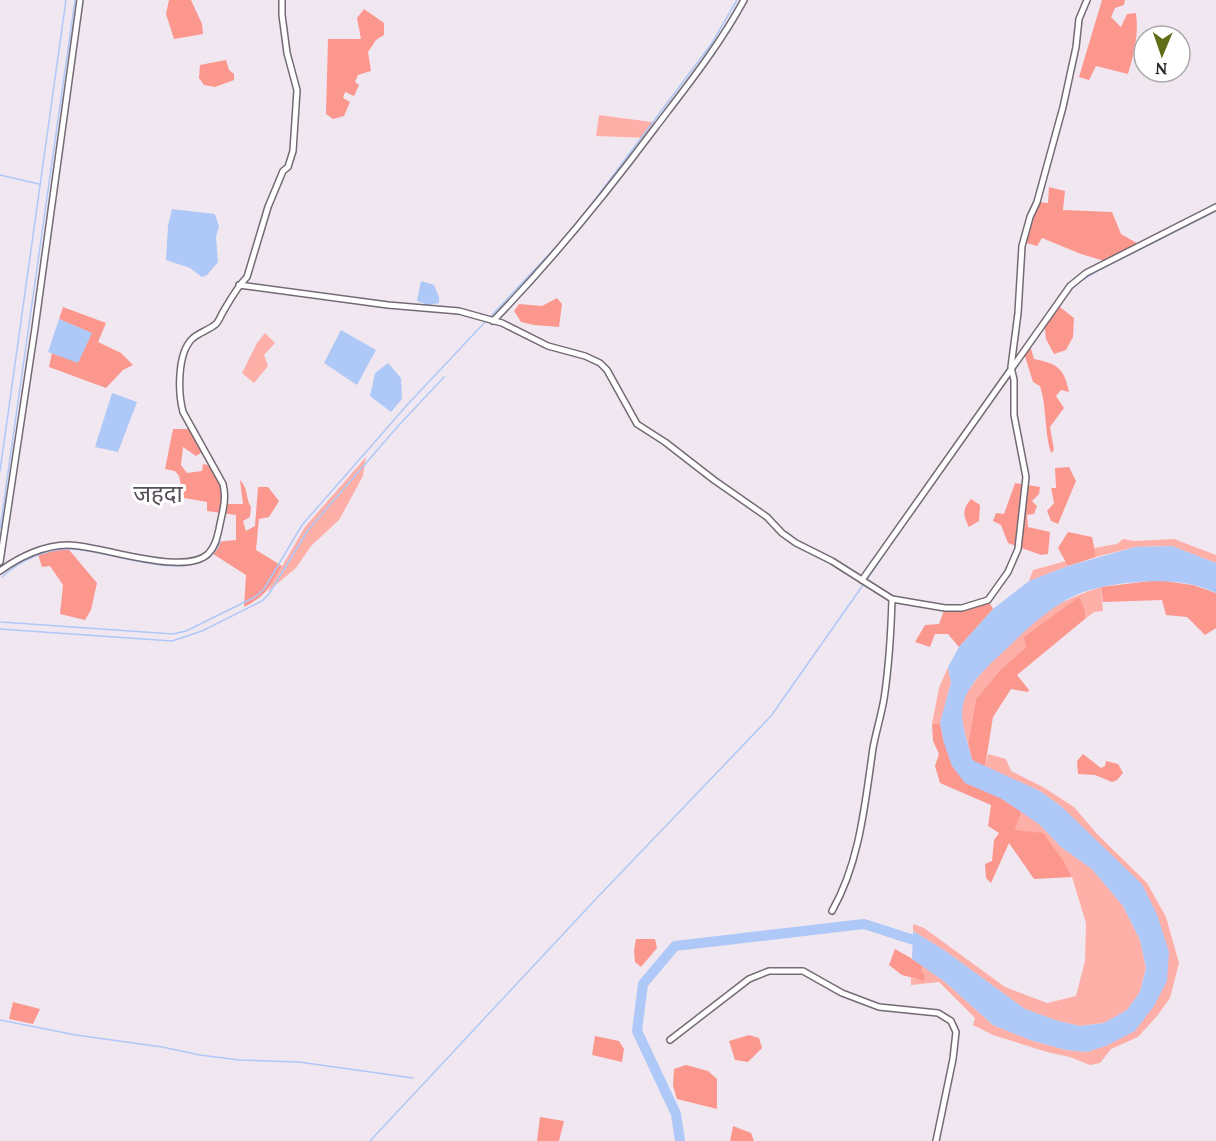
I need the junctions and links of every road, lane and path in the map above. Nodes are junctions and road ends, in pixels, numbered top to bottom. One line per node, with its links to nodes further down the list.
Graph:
1 (80, 0): 9 (street)
2 (282, 0): 6 (street)
3 (744, 0): 7 (street)
4 (1087, 0): 8 (street)
5 (1216, 207): 8 (street)
6 (239, 285): 7 (street); 10 (street)
7 (493, 321): 11 (street)
8 (1011, 367): 11 (street); 12 (street)
9 (0, 562)
10 (0, 571)
11 (862, 580): 12 (street)
12 (892, 599): 13 (street)
13 (832, 911)
14 (670, 1040): 15 (street)
15 (936, 1141)

